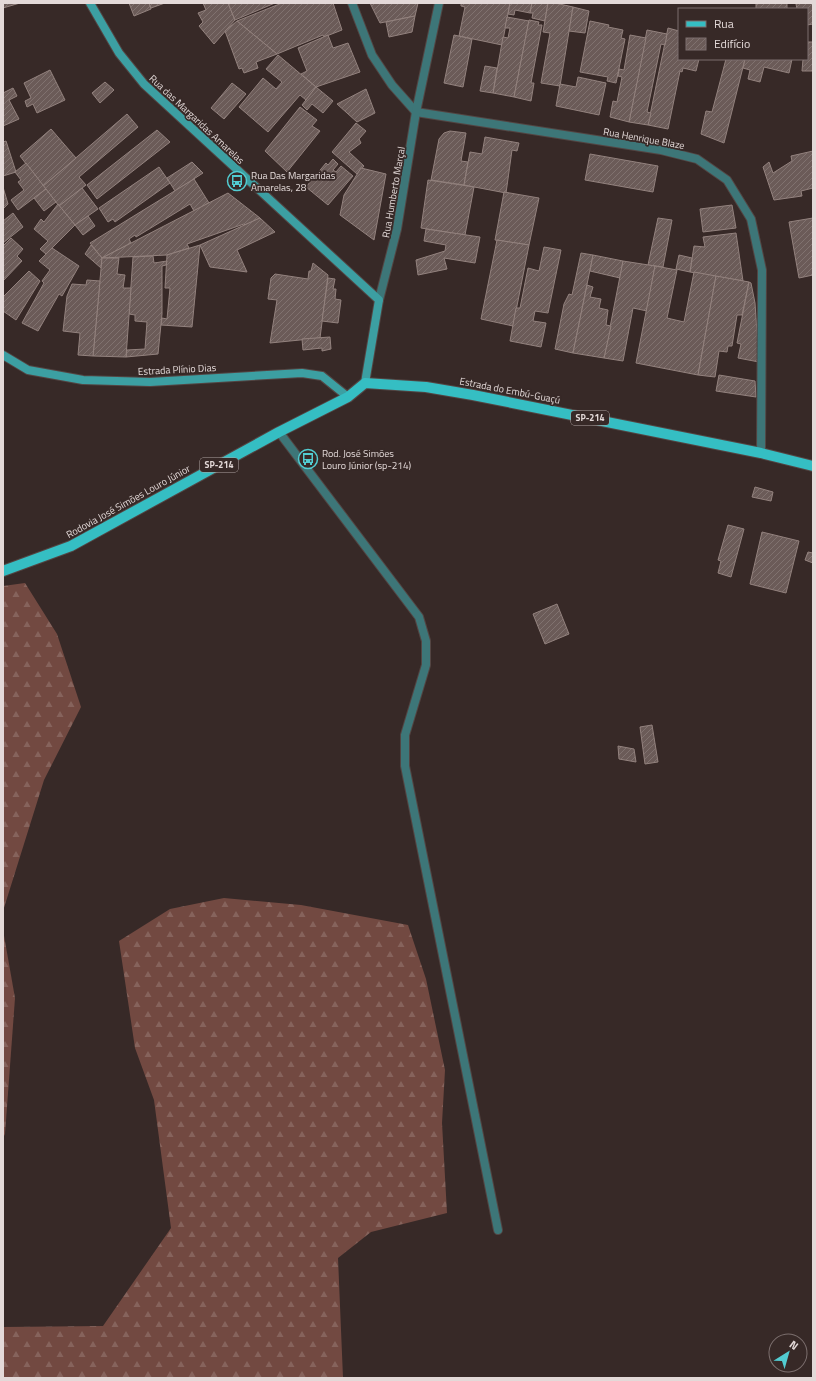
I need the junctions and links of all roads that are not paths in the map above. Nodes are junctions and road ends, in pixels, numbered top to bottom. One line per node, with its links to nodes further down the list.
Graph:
1 (90, 3): 5 (street, Rua das Margaridas Amarelas)
2 (352, 3): 4 (street)
3 (438, 3): 4 (street, Rua Humberto Marçal)
4 (416, 112): 5 (street, Rua Humberto Marçal); 10 (street, Rua Henrique Blaze)
5 (379, 300): 7 (street, Rua Humberto Marçal)
6 (3, 356): 8 (street, Estrada Plínio Dias)
7 (365, 383): 8 (main road, Rodovia José Simões Louro Júnior / SP-214); 10 (main road, Estrada do Embú-Guaçú / SP-214)
8 (348, 396): 9 (main road, Rodovia José Simões Louro Júnior / SP-214)
9 (279, 432): 12 (main road, Rodovia José Simões Louro Júnior / SP-214); 13 (street)
10 (761, 453): 11 (main road, Estrada do Embú-Guaçú / SP-214)
11 (813, 466)
12 (3, 571)
13 (498, 1230)

